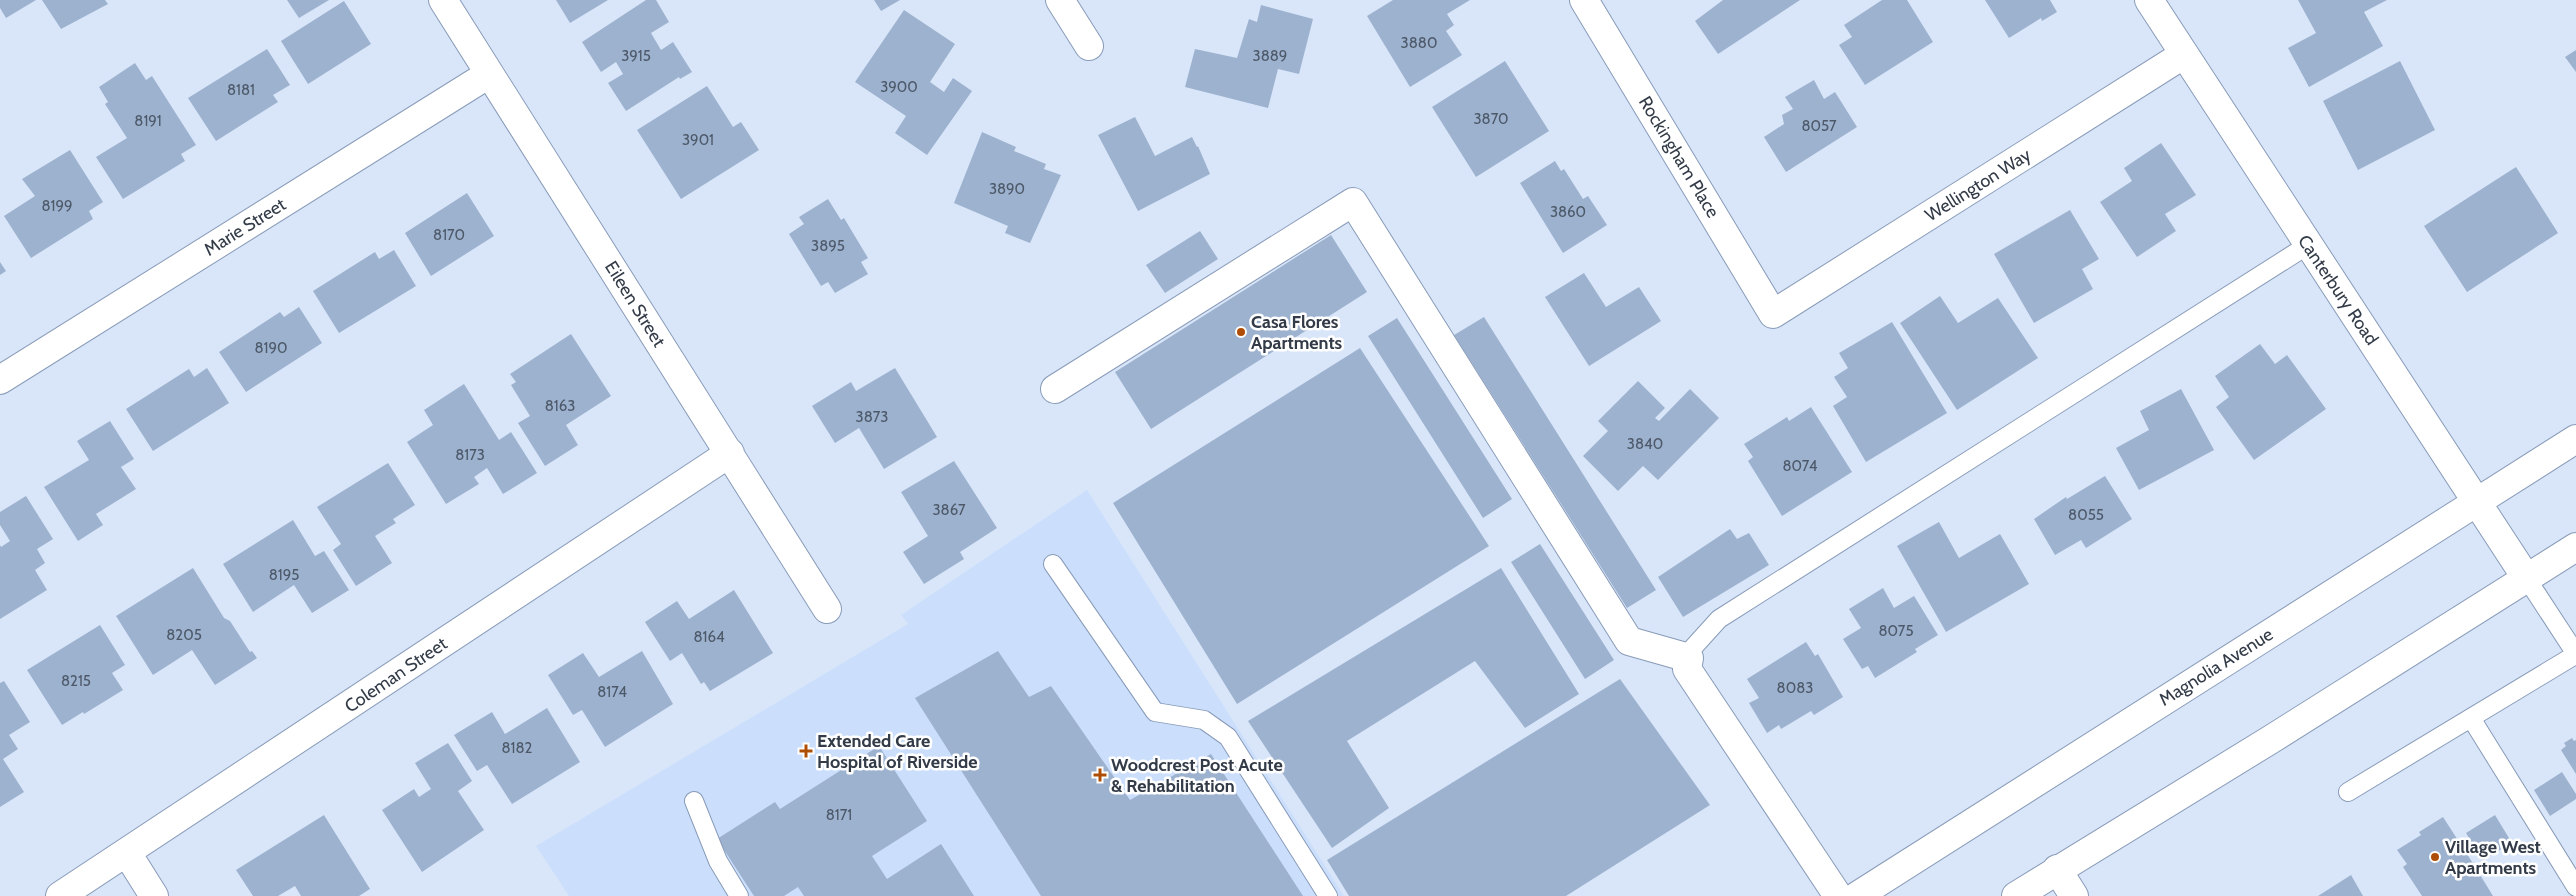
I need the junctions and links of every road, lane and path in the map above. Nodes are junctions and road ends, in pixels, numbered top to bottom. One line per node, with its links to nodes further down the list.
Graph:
1 (442, 0): 7 (street, Eileen Street)
2 (1060, 0): 5 (street)
3 (1584, 0): 9 (street, Rockingham Place)
4 (2149, 0): 6 (street, Canterbury Road)
5 (1089, 46)
6 (2183, 55): 8 (street, Canterbury Road); 9 (street, Wellington Way)
7 (489, 74): 10 (street, Marie Street); 13 (street, Eileen Street)
8 (2308, 245): 14 (street, Canterbury Road); 20 (lane)
9 (1773, 314)
10 (0, 380)
11 (1055, 389): 20 (street)
12 (2576, 439): 14 (street, Magnolia Avenue)
13 (730, 454): 18 (street, Eileen Street); 24 (street, Coleman Street)
14 (2478, 500): 17 (street, Canterbury Road); 32 (street, Magnolia Avenue)
15 (2576, 547): 17 (street)
16 (1053, 564): 30 (lane)
17 (2527, 579): 19 (lane); 25 (street)
18 (827, 609)
19 (2576, 655): 21 (lane)
20 (1689, 658): 31 (street)
21 (2471, 718): 22 (lane); 26 (lane)
22 (2348, 792)
23 (694, 801): 29 (lane)
24 (127, 853): 27 (street, Coleman Street); 28 (street)
25 (2057, 869): 33 (street); 34 (street)
26 (2576, 886)
27 (60, 896)
28 (154, 896)
29 (739, 896)
30 (1328, 896)
31 (1838, 896)
32 (1856, 896)
33 (2016, 896)
34 (2074, 896)

